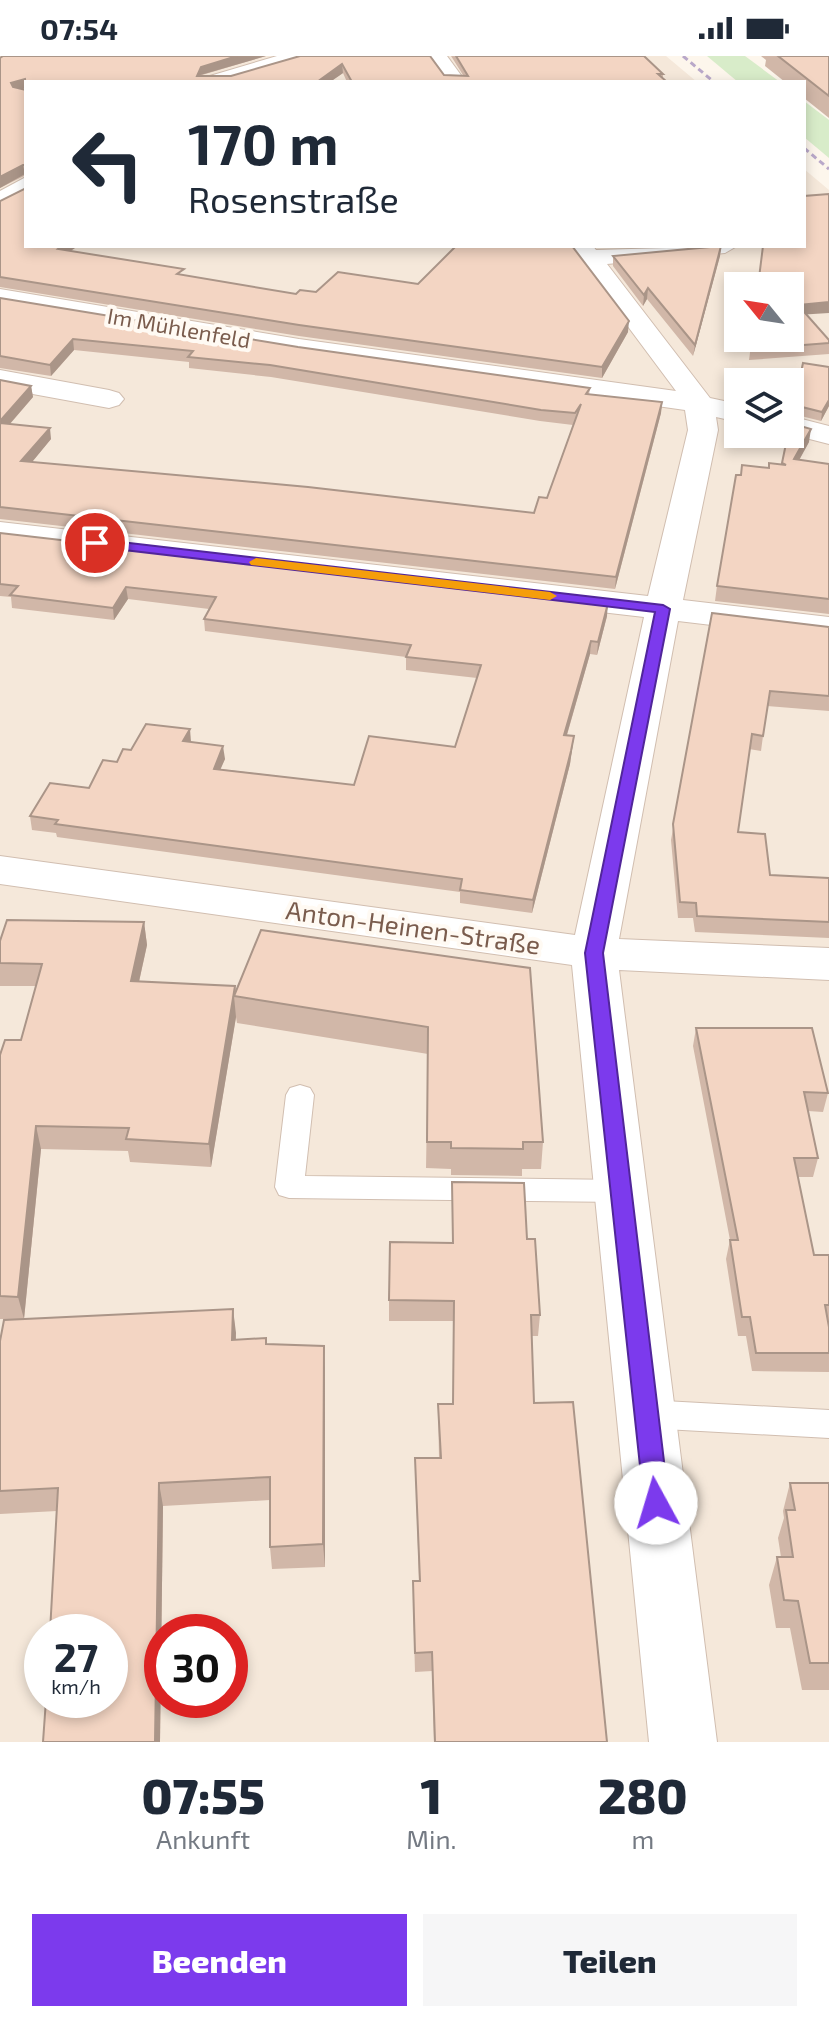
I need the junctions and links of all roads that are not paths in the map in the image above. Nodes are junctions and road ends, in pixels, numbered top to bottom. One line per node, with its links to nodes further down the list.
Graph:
1 (298, 56): 3 (street)
2 (437, 56): 4 (street)
3 (217, 80)
4 (455, 80)
5 (24, 185): 6 (street)
6 (0, 202)
7 (678, 248): 8 (street)
8 (584, 252): 12 (street)
9 (0, 297): 12 (street, Im Mühlenfeld)
10 (0, 379): 11 (street)
11 (109, 399)
12 (699, 403): 13 (street, Im Mühlenfeld); 17 (street)
13 (724, 409)
14 (804, 429): 15 (street)
15 (829, 435)
16 (0, 532): 17 (street)
17 (663, 609): 18 (street); 20 (street)
18 (829, 628)
19 (0, 870): 20 (street, Anton-Heinen-Straße)
20 (594, 953): 21 (street, Anton-Heinen-Straße); 23 (street)
21 (829, 964)
22 (300, 1095): 23 (lane)
23 (621, 1191): 24 (street)
24 (646, 1414): 25 (lane); 26 (street)
25 (829, 1424)
26 (683, 1742)

